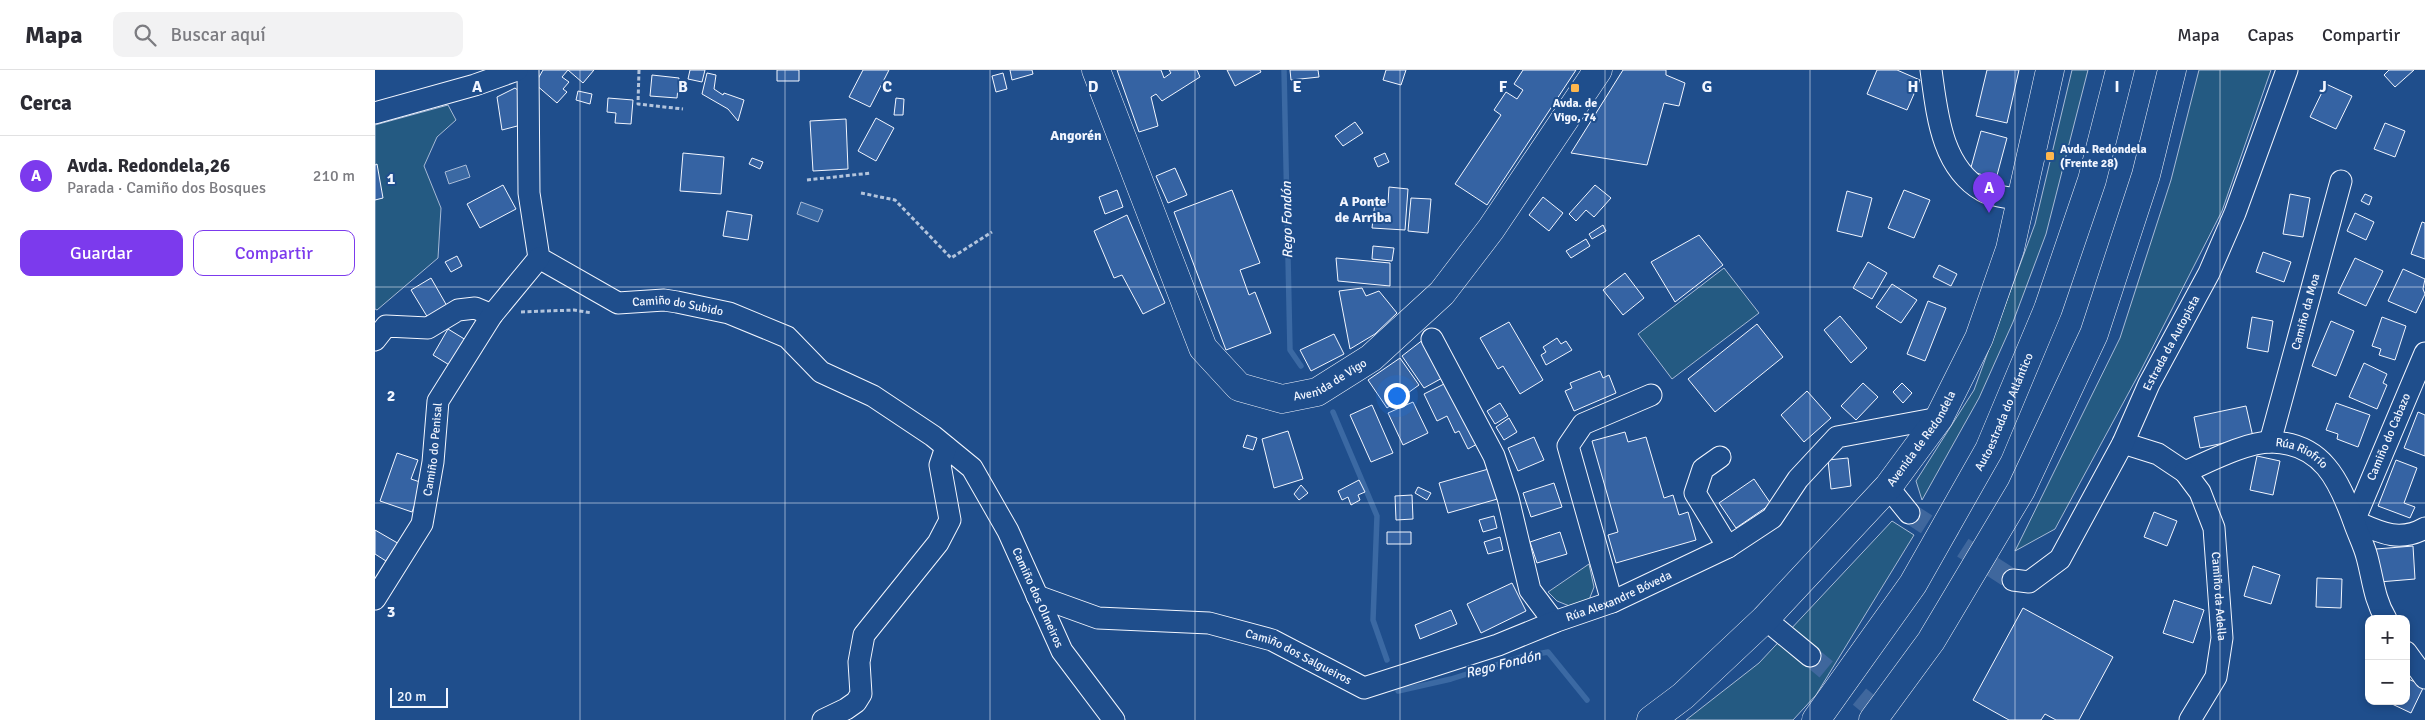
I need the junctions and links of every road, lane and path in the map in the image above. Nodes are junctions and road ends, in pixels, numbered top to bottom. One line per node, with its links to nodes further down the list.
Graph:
1 (517, 70): 12 (street)
2 (528, 70): 19 (street)
3 (639, 70): 11 (path)
4 (1097, 70): 5 (main road, Avenida de Vigo)
5 (1598, 70)
6 (1931, 70): 17 (street)
7 (2050, 70): 17 (main road, Avenida de Redondela)
8 (2120, 70): 52 (main road, Autoestrada do Atlántico)
9 (2172, 70): 53 (main road)
10 (2287, 70): 29 (street, Estrada da Autopista)
11 (683, 109)
12 (375, 113)
13 (871, 173): 14 (path)
14 (807, 180)
15 (2341, 181): 28 (street, Camiño da Moa)
16 (861, 193): 18 (path)
17 (2021, 200): 27 (main road, Avenida de Redondela)
18 (992, 232)
19 (539, 258): 22 (street, Camiño do Penisal); 30 (street, Camiño do Subido)
20 (514, 313): 21 (path)
21 (595, 314)
22 (492, 315): 24 (street); 41 (street, Camiño do Penisal)
23 (1432, 339): 45 (street, Rúa Alexandre Bóveda)
24 (375, 340)
25 (2425, 353): 36 (street, Camiño do Cabazo)
26 (1651, 395): 42 (street)
27 (1939, 418): 34 (main road, Avenida de Redondela); 38 (street, Rúa Alexandre Bóveda)
28 (2270, 442): 33 (street, Rúa Riofrío); 36 (street, Rúa Riofrío)
29 (2123, 443): 33 (street); 39 (street, Estrada da Autopista)
30 (946, 447): 32 (street, Camiño do Subido); 49 (street)
31 (1721, 457): 38 (street)
32 (972, 468): 40 (street, Camiño dos Olmeiros)
33 (2185, 472): 54 (street, Camiño da Adella)
34 (1887, 487): 35 (street); 44 (main road, Avenida de Redondela)
35 (1909, 513)
36 (2353, 521): 37 (street); 43 (street, Rúa Riofrío)
37 (2425, 528)
38 (1728, 547): 42 (street, Rúa Alexandre Bóveda)
39 (2013, 580)
40 (1037, 596): 45 (street, Camiño dos Salgueiros); 50 (street, Camiño dos Olmeiros)
41 (375, 599)
42 (1612, 602): 45 (street, Rúa Alexandre Bóveda)
43 (2383, 615)
44 (1765, 619): 46 (street); 51 (main road, Avenida de Redondela)
45 (1554, 622)
46 (1810, 656)
47 (2410, 657): 48 (street)
48 (2425, 678)
49 (823, 720)
50 (1114, 720)
51 (1651, 720)
52 (1816, 720)
53 (1873, 720)
54 (2190, 720)

